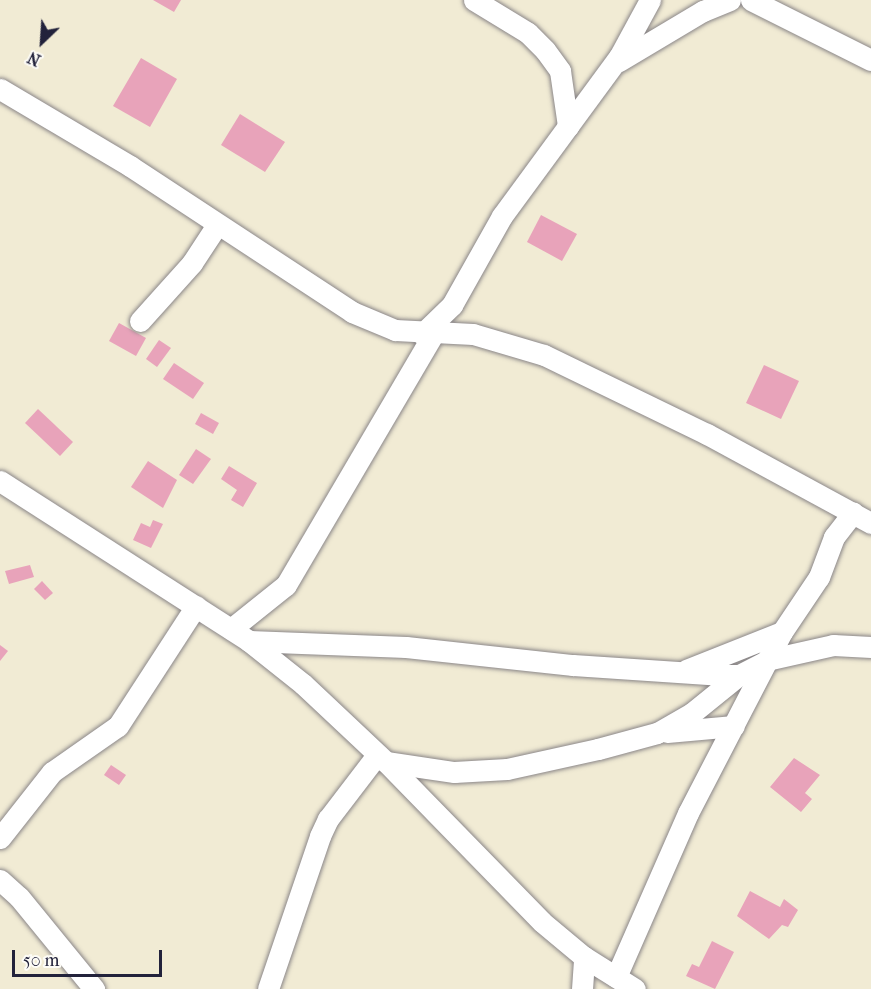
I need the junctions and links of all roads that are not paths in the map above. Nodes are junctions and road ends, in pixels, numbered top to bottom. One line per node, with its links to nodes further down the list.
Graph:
1 (474, 0): 8 (street)
2 (650, 0): 6 (street)
3 (730, 0): 6 (street)
4 (751, 0): 5 (street)
5 (871, 60)
6 (613, 64): 8 (street)
7 (0, 89): 9 (street)
8 (568, 126): 11 (street)
9 (217, 225): 10 (street); 11 (street)
10 (140, 321)
11 (429, 332): 13 (street); 15 (street)
12 (0, 482): 14 (street)
13 (862, 518): 16 (street)
14 (196, 606): 15 (street); 25 (street)
15 (231, 628): 17 (street)
16 (782, 632): 19 (street); 20 (street)
17 (249, 641): 20 (street); 24 (street)
18 (871, 647): 19 (street)
19 (771, 659): 21 (street); 22 (street)
20 (686, 670): 21 (street)
21 (739, 675): 23 (street)
22 (735, 726): 23 (street); 28 (street)
23 (657, 734): 24 (street)
24 (381, 758): 27 (street); 30 (street)
25 (0, 838)
26 (0, 880): 29 (street)
27 (584, 957): 28 (street); 31 (street)
28 (616, 977): 32 (street)
29 (94, 989)
30 (268, 989)
31 (582, 989)
32 (635, 989)

